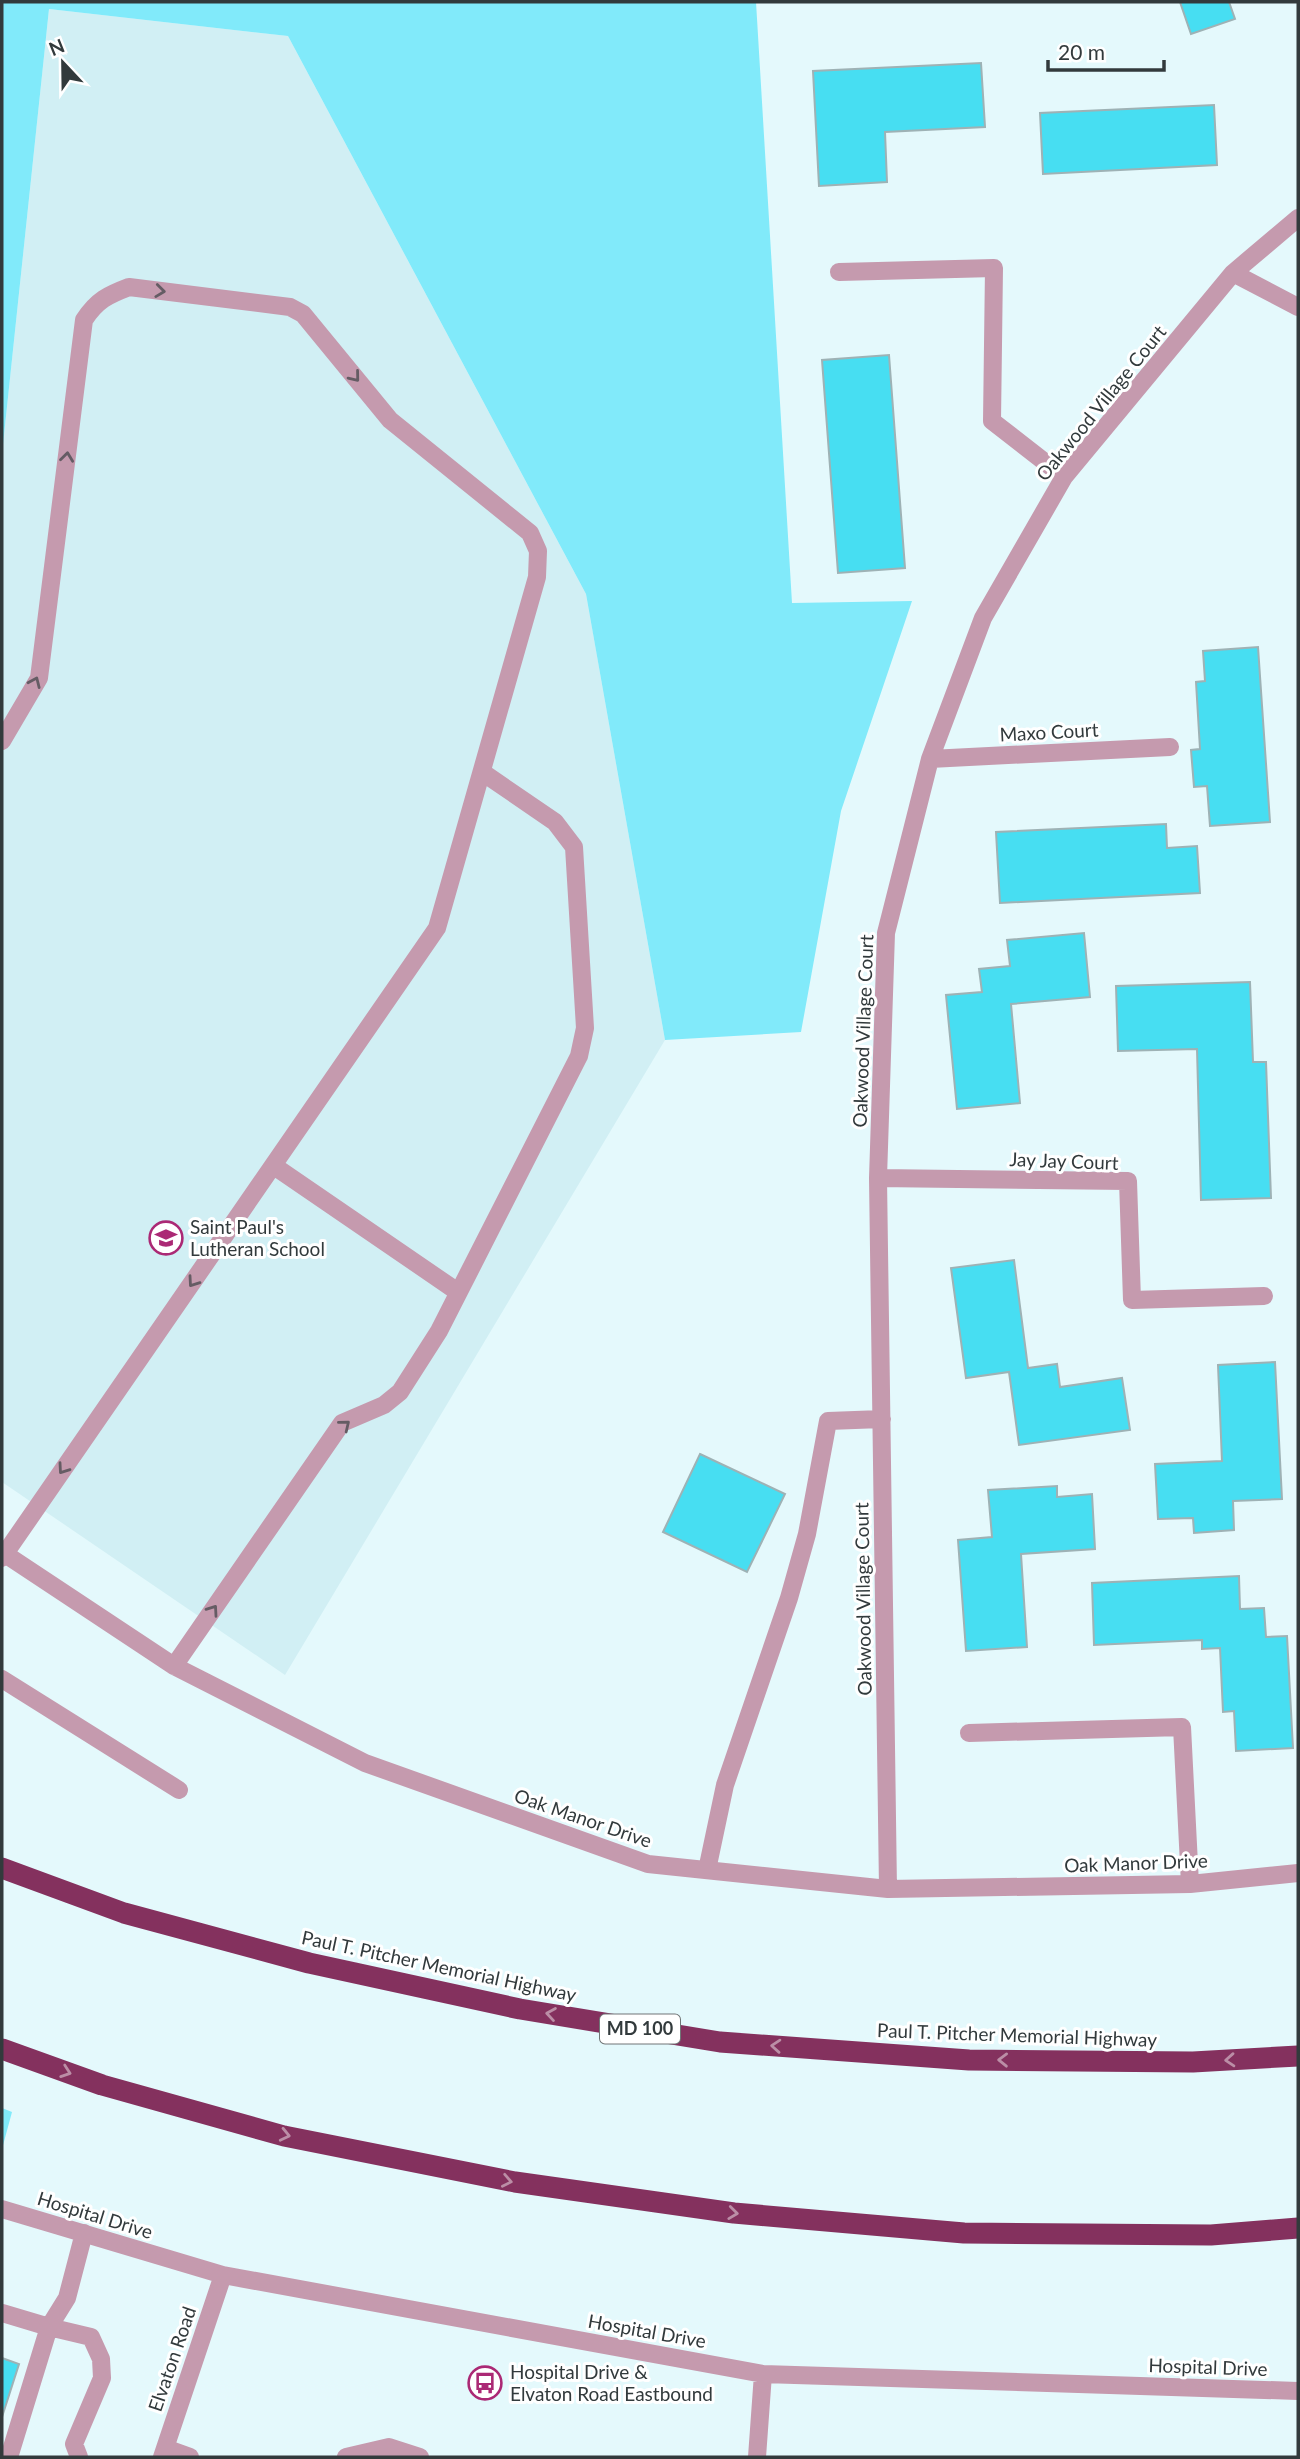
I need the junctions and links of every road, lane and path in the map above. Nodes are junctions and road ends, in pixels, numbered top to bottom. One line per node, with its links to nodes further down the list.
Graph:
1 (1298, 219): 3 (street, Oakwood Village Court)
2 (839, 272): 5 (street)
3 (1233, 273): 4 (street); 5 (street, Oakwood Village Court)
4 (1298, 307)
5 (1063, 477): 8 (street, Oakwood Village Court)
6 (2, 741): 9 (street, one-way to 9)
7 (1170, 747): 8 (street, Maxo Court)
8 (930, 760): 11 (street, Oakwood Village Court)
9 (482, 772): 10 (street); 12 (street)
10 (274, 1166): 12 (street); 15 (street, one-way to 15)
11 (878, 1178): 13 (street, Jay Jay Court); 14 (street, Oakwood Village Court)
12 (458, 1292): 16 (street, one-way to 12)
13 (1264, 1296)
14 (881, 1419): 21 (street); 24 (street, Oakwood Village Court)
15 (3, 1554): 16 (street, Oak Manor Drive)
16 (174, 1666): 21 (street, Oak Manor Drive)
17 (2, 1679): 19 (street)
18 (969, 1733): 23 (street)
19 (179, 1790)
20 (2, 1868): 26 (highway, Paul T. Pitcher Memorial Highway / MD 100, one-way to 20)
21 (707, 1870): 24 (street, Oak Manor Drive)
22 (1298, 1872): 23 (street, Oak Manor Drive)
23 (1190, 1884): 24 (street, Oak Manor Drive)
24 (887, 1889)
25 (2, 2049): 28 (highway, one-way to 28)
26 (1298, 2056)
27 (2, 2209): 29 (street, Hospital Drive)
28 (1298, 2228)
29 (84, 2234): 30 (street, Hospital Drive); 32 (street)
30 (223, 2275): 33 (street, Hospital Drive); 35 (street, Elvaton Road)
31 (2, 2313): 32 (street)
32 (49, 2327): 36 (street); 37 (street)
33 (763, 2374): 34 (street, Hospital Drive); 41 (street)
34 (1298, 2391)
35 (163, 2452): 38 (street)
36 (11, 2454)
37 (79, 2457)
38 (190, 2457)
39 (346, 2457): 40 (street)
40 (420, 2457)
41 (757, 2457)

